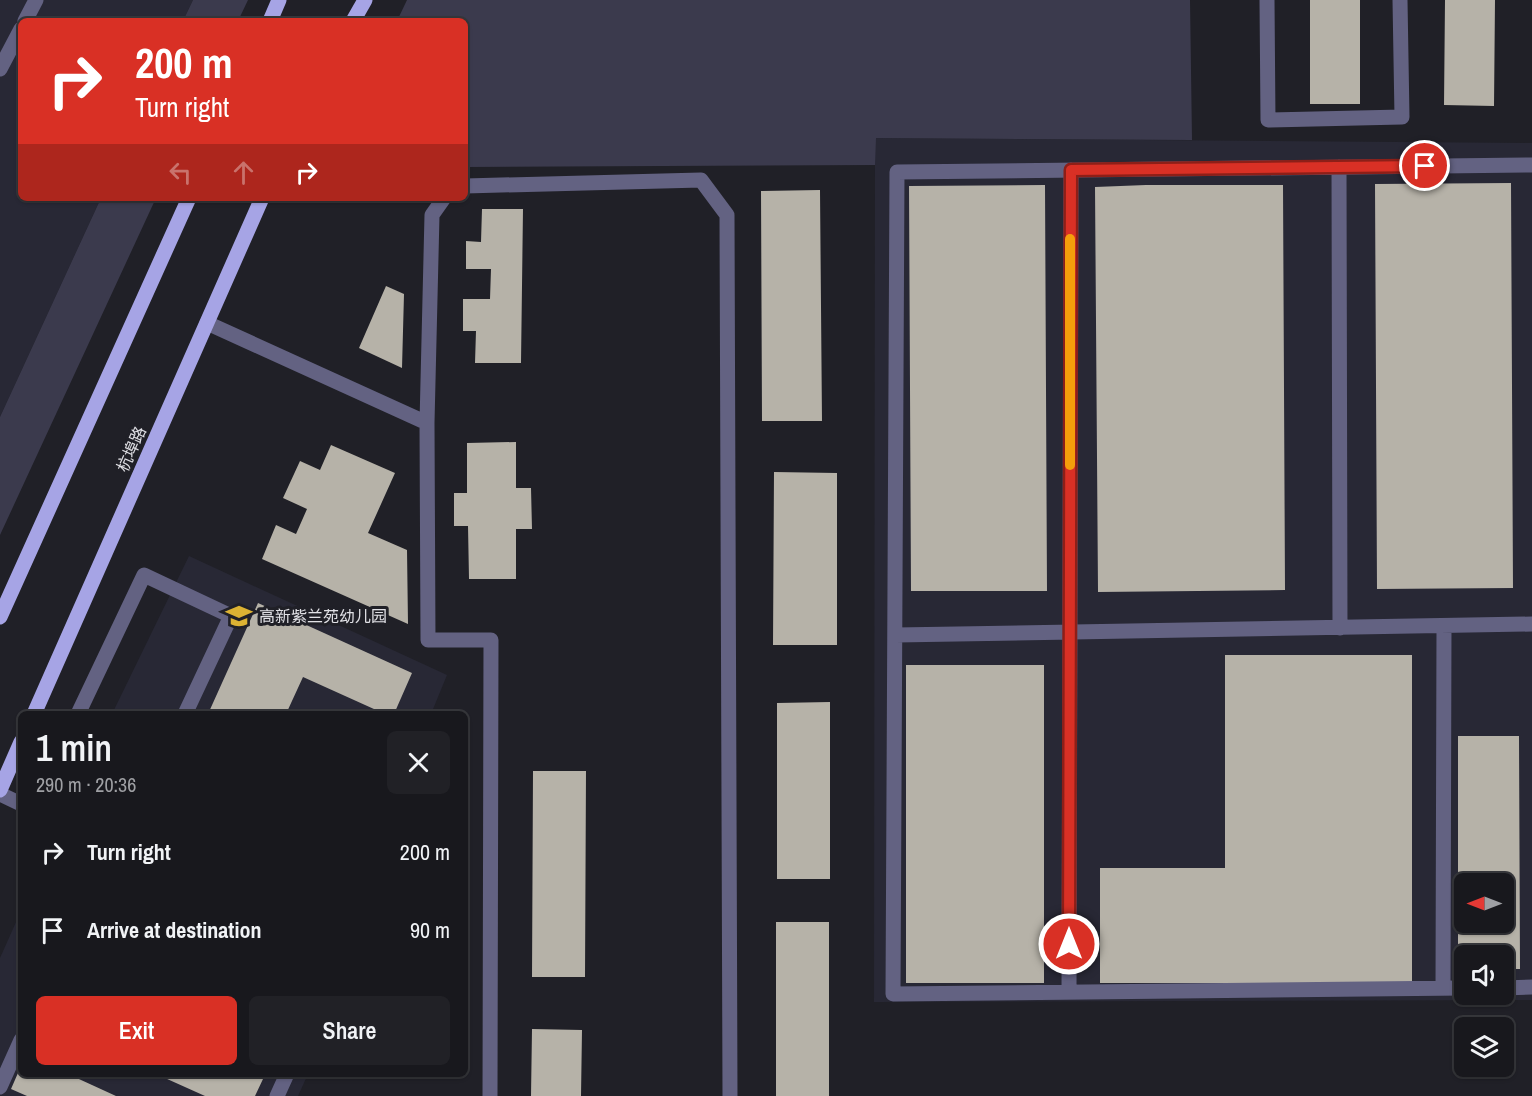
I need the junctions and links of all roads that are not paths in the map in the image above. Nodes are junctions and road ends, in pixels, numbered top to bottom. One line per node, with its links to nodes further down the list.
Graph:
1 (36, 0): 6 (lane)
2 (279, 0): 7 (main road)
3 (365, 0): 8 (main road)
4 (1267, 0): 5 (lane)
5 (1400, 0)
6 (27, 18)
7 (271, 18)
8 (355, 18)
9 (18, 34): 10 (lane)
10 (0, 69)
11 (1532, 165): 12 (lane)
12 (1339, 167): 13 (lane); 23 (lane)
13 (1071, 170): 24 (lane); 25 (lane)
14 (468, 186): 42 (lane)
15 (188, 201): 20 (main road)
16 (261, 201): 18 (main road, 杭埠路)
17 (442, 201): 19 (lane)
18 (207, 323): 19 (lane); 26 (main road, 杭埠路)
19 (427, 423): 41 (lane)
20 (0, 616)
21 (1532, 624): 22 (lane)
22 (1444, 626): 23 (lane); 33 (lane)
23 (1340, 628): 24 (lane)
24 (1070, 632): 25 (lane); 36 (lane)
25 (896, 635): 36 (lane)
26 (34, 711)
27 (79, 711): 28 (lane)
28 (186, 711)
29 (18, 749): 30 (main road)
30 (0, 792): 31 (lane)
31 (18, 802)
32 (1532, 987): 35 (lane)
33 (1443, 988): 34 (lane); 36 (lane)
34 (1454, 988)
35 (1514, 988)
36 (1069, 992)
37 (18, 1047): 39 (lane)
38 (286, 1077): 40 (lane)
39 (0, 1087)
40 (277, 1096)
41 (490, 1096)
42 (730, 1096)

